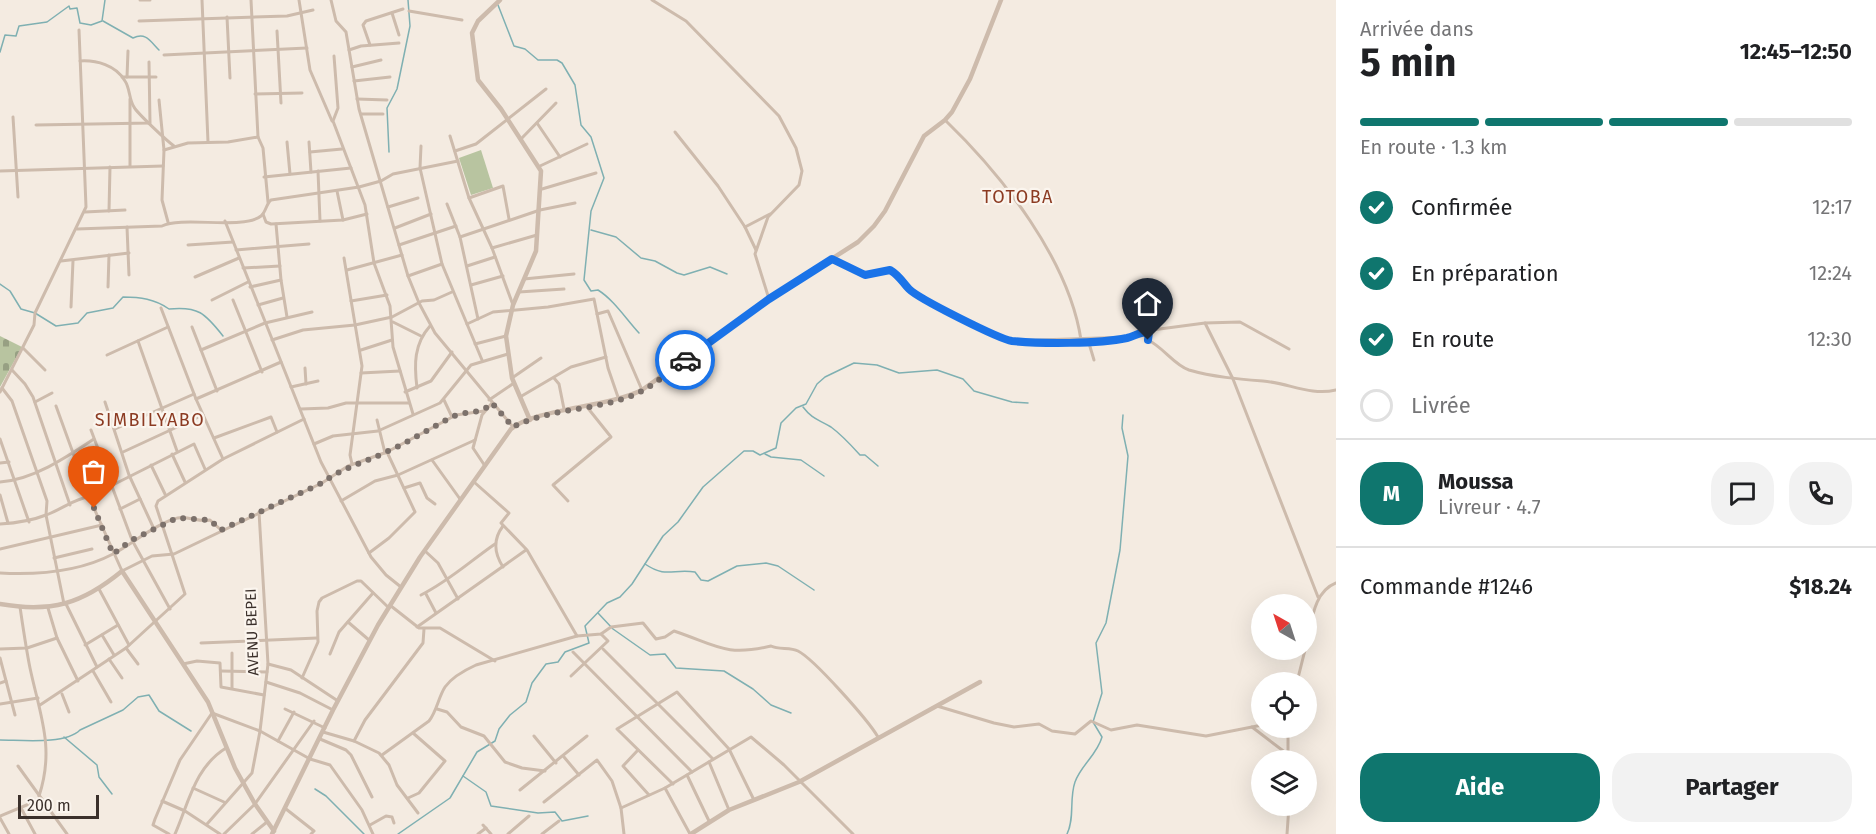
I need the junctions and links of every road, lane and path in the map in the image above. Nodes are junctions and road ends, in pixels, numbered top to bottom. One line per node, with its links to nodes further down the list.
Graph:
1 (140, 0): 2 (street)
2 (150, 0)
3 (202, 0): 17 (street)
4 (250, 0): 16 (street)
5 (299, 0): 13 (street)
6 (331, 0): 27 (street)
7 (500, 0): 58 (street)
8 (652, 0): 113 (street)
9 (1001, 0): 59 (street)
10 (403, 9): 14 (street)
11 (313, 10): 13 (street)
12 (409, 11): 18 (street)
13 (300, 13): 16 (street); 25 (street)
14 (392, 13): 22 (street); 24 (street)
15 (227, 17): 16 (street); 17 (street); 30 (street)
16 (251, 17): 29 (street)
17 (202, 18): 19 (street); 32 (street)
18 (462, 20)
19 (140, 21)
20 (78, 30): 35 (street)
21 (277, 31): 26 (street)
22 (399, 35)
23 (399, 43): 24 (street)
24 (370, 45): 27 (street)
25 (307, 48): 26 (street); 60 (street)
26 (278, 50): 29 (street); 48 (street)
27 (349, 50): 37 (street)
28 (128, 51): 39 (street)
29 (252, 51): 30 (street); 47 (street)
30 (228, 53): 32 (street); 43 (street)
31 (164, 55): 32 (street)
32 (205, 55): 71 (street)
33 (334, 56): 60 (street)
34 (381, 60): 37 (street)
35 (80, 61): 38 (street); 64 (street)
36 (149, 62): 40 (street)
37 (352, 67): 44 (street)
38 (122, 77): 39 (street); 49 (street)
39 (127, 77): 40 (street)
40 (149, 77): 41 (street); 62 (street)
41 (156, 77)
42 (390, 77): 44 (street)
43 (230, 78)
44 (354, 81): 50 (street)
45 (546, 89): 58 (street)
46 (302, 93): 48 (street)
47 (255, 94): 48 (street); 69 (street)
48 (280, 94): 53 (street)
49 (130, 98): 61 (street); 62 (street)
50 (357, 99): 52 (street); 55 (street)
51 (159, 100): 67 (street)
52 (387, 100)
53 (281, 103)
54 (556, 103): 63 (street)
55 (360, 114): 56 (street); 97 (street)
56 (384, 114)
57 (13, 117): 90 (street)
58 (507, 119): 70 (street); 80 (street)
59 (945, 120): 146 (street); 199 (street)
60 (333, 121): 77 (street)
61 (129, 122): 62 (street); 64 (street); 83 (street)
62 (150, 123): 67 (street)
63 (537, 123): 70 (street); 81 (street)
64 (80, 124): 65 (street); 86 (street)
65 (36, 125)
66 (675, 132): 126 (street)
67 (162, 136): 75 (street); 78 (street)
68 (450, 136): 80 (street)
69 (258, 137): 71 (street); 96 (street)
70 (521, 139): 85 (street)
71 (208, 142): 75 (street)
72 (287, 142): 95 (street)
73 (309, 142): 79 (street)
74 (587, 144): 81 (street)
75 (174, 146): 78 (street)
76 (421, 146): 89 (street)
77 (342, 149): 79 (street); 88 (street)
78 (164, 150): 84 (street)
79 (310, 152): 93 (street)
80 (455, 152): 82 (street)
81 (560, 157): 85 (street)
82 (458, 161): 89 (street); 104 (street)
83 (130, 166): 84 (street); 87 (street)
84 (163, 166): 120 (street)
85 (540, 166): 99 (street)
86 (82, 167): 87 (street); 90 (street); 111 (street)
87 (110, 167): 112 (street)
88 (351, 168): 92 (street); 98 (street)
89 (420, 168): 97 (street); 116 (street)
90 (17, 170): 91 (street); 102 (street)
91 (0, 171)
92 (318, 171): 93 (street); 101 (street)
93 (311, 172): 95 (street)
94 (596, 172): 99 (street)
95 (290, 174): 96 (street)
96 (264, 177): 105 (street)
97 (381, 181): 98 (street); 108 (street)
98 (359, 187): 100 (street); 115 (street)
99 (542, 189): 110 (street)
100 (337, 190): 101 (street); 118 (street)
101 (320, 193): 105 (street); 119 (street)
102 (18, 197)
103 (418, 198): 108 (street)
104 (469, 198): 117 (street); 125 (street)
105 (267, 202): 114 (street)
106 (575, 203): 110 (street)
107 (447, 204): 123 (street)
108 (388, 207): 127 (street)
109 (125, 210): 112 (street)
110 (540, 210): 117 (street); 130 (street)
111 (85, 212): 112 (street); 128 (street)
112 (109, 212)
113 (771, 213): 126 (street); 139 (street)
114 (263, 214): 121 (street); 122 (street)
115 (367, 214): 118 (street); 149 (street)
116 (431, 214): 127 (street); 129 (street)
117 (509, 219): 125 (street)
118 (344, 220): 119 (street)
119 (320, 221): 122 (street)
120 (168, 222): 121 (street); 124 (street)
121 (225, 222): 132 (street)
122 (276, 224): 136 (street)
123 (456, 226): 129 (street); 131 (street)
124 (127, 227): 128 (street); 140 (street)
125 (482, 227): 131 (street); 137 (street)
126 (745, 227): 139 (street)
127 (394, 228): 134 (street)
128 (77, 229): 147 (street)
129 (436, 235): 134 (street); 150 (street)
130 (539, 235): 137 (street); 160 (street)
131 (460, 237): 152 (street)
132 (233, 242): 135 (street); 138 (street)
133 (309, 244): 136 (street)
134 (399, 245): 142 (street)
135 (188, 246)
136 (278, 246): 138 (street); 151 (street)
137 (492, 248): 143 (street)
138 (236, 250): 144 (street)
139 (756, 251): 171 (street)
140 (129, 253): 141 (street); 156 (street)
141 (109, 255): 148 (street); 164 (street)
142 (402, 255): 149 (street); 157 (street)
143 (495, 257): 152 (street); 158 (street)
144 (239, 258): 153 (street); 159 (street)
145 (344, 258): 154 (street)
146 (832, 259): 171 (street); 199 (street)
147 (61, 261): 148 (street); 203 (street)
148 (73, 261): 177 (street)
149 (374, 263): 154 (street); 169 (street)
150 (442, 264): 157 (street); 167 (street)
151 (280, 266): 153 (street); 161 (street)
152 (467, 266): 163 (street)
153 (243, 268): 162 (street)
154 (347, 270): 174 (street)
155 (574, 274): 160 (street)
156 (129, 276)
157 (408, 276): 175 (street)
158 (503, 276): 163 (street); 179 (street)
159 (195, 278)
160 (524, 279): 168 (street)
161 (281, 280): 165 (street); 170 (street)
162 (248, 282): 165 (street); 172 (street)
163 (471, 285): 184 (street)
164 (108, 287)
165 (250, 287): 176 (street)
166 (564, 289): 168 (street)
167 (452, 292): 175 (street); 188 (street)
168 (519, 292): 179 (street)
169 (387, 295): 174 (street); 183 (street)
170 (283, 298): 176 (street); 182 (street)
171 (769, 299): 230 (street)
172 (212, 300)
173 (233, 300): 193 (street)
174 (351, 301): 189 (street)
175 (418, 303): 183 (street); 190 (street)
176 (258, 305): 186 (street)
177 (71, 307)
178 (161, 308): 191 (street)
179 (512, 308): 181 (street); 184 (street); 196 (street)
180 (312, 312): 182 (street)
181 (597, 314): 210 (street); 230 (street)
182 (287, 317): 186 (street)
183 (392, 317): 185 (street); 189 (street)
184 (478, 319): 188 (street)
185 (393, 322): 195 (street); 198 (street)
186 (265, 323): 193 (street); 197 (street)
187 (1205, 323): 194 (street); 204 (street); 223 (street)
188 (467, 324): 202 (street)
189 (355, 325): 197 (street); 206 (street)
190 (430, 326): 195 (street); 207 (street)
191 (168, 327): 201 (street); 235 (street)
192 (192, 327): 205 (street)
193 (245, 331): 205 (street); 220 (street)
194 (1149, 332): 200 (street); 223 (street)
195 (422, 336): 228 (street)
196 (506, 336): 202 (street); 208 (street)
197 (272, 340): 214 (street)
198 (393, 340): 206 (street); 219 (street)
199 (1082, 340): 200 (street)
200 (1088, 340): 213 (street)
201 (138, 341): 209 (street); 246 (street)
202 (476, 344): 212 (street)
203 (23, 348): 216 (street); 217 (street)
204 (1289, 349)
205 (201, 350): 232 (street)
206 (361, 350): 221 (street)
207 (452, 352): 218 (street); 228 (street)
208 (508, 354): 212 (street); 224 (street)
209 (107, 356)
210 (606, 357): 222 (street); 239 (street)
211 (541, 358): 224 (street)
212 (482, 360): 218 (street)
213 (1094, 360)
214 (281, 362): 220 (street); 227 (street)
215 (305, 368): 226 (street)
216 (12, 370): 229 (street); 241 (street)
217 (45, 370)
218 (466, 370): 238 (street); 240 (street)
219 (400, 371): 221 (street); 233 (street)
220 (262, 372): 232 (street)
221 (361, 373): 243 (street)
222 (554, 378): 236 (street); 250 (street)
223 (1233, 379): 231 (street); 337 (street)
224 (513, 380): 236 (street); 240 (street)
225 (318, 381): 226 (street)
226 (306, 384): 227 (street)
227 (291, 387): 248 (street)
228 (417, 388): 233 (street)
229 (1, 390): 283 (street)
230 (642, 390): 239 (street)
231 (1336, 390)
232 (217, 391): 237 (street)
233 (405, 392): 244 (street)
234 (51, 393): 241 (street)
235 (194, 394): 237 (street); 246 (street)
236 (520, 397): 256 (street)
237 (196, 399): 252 (street)
238 (444, 400): 251 (street); 253 (street)
239 (619, 400): 247 (street)
240 (491, 401): 249 (street); 257 (street)
241 (35, 402): 276 (street)
242 (105, 402): 258 (street)
243 (356, 403): 244 (street); 248 (street); 263 (street)
244 (409, 403): 251 (street)
245 (56, 406): 270 (street)
246 (162, 407): 258 (street); 260 (street)
247 (587, 407): 250 (street); 300 (street)
248 (300, 409): 254 (street)
249 (484, 411): 253 (street); 267 (street)
250 (565, 411): 256 (street)
251 (413, 414): 261 (street)
252 (203, 415): 260 (street); 264 (street)
253 (452, 417): 272 (street)
254 (304, 419): 262 (street); 268 (street)
255 (377, 420): 261 (street)
256 (530, 420): 257 (street)
257 (513, 427): 281 (street)
258 (115, 429): 271 (street)
259 (91, 430): 266 (street)
260 (169, 431): 269 (street); 271 (street)
261 (378, 431): 263 (street); 272 (street)
262 (277, 432): 264 (street); 274 (street)
263 (353, 434): 268 (street); 280 (street)
264 (214, 438): 274 (street)
265 (0, 439): 277 (street)
266 (94, 439): 270 (street); 291 (street)
267 (475, 440): 275 (street); 281 (street)
268 (314, 444): 286 (street)
269 (177, 451): 273 (street); 282 (street)
270 (74, 452): 276 (street); 295 (street)
271 (123, 453): 284 (street)
272 (386, 453): 280 (street); 285 (street)
273 (171, 454): 279 (street); 289 (street)
274 (223, 459): 282 (street)
275 (432, 460): 285 (street); 299 (street)
276 (55, 461): 283 (street); 302 (street)
277 (9, 462): 278 (street); 287 (street)
278 (0, 463)
279 (151, 465): 284 (street); 293 (street)
280 (352, 465): 286 (street)
281 (485, 466): 290 (street)
282 (205, 469): 289 (street)
283 (38, 471): 287 (street); 305 (street)
284 (129, 475): 291 (street); 296 (street)
285 (398, 475): 292 (street); 298 (street)
286 (329, 478): 298 (street); 304 (street)
287 (16, 481): 288 (street); 306 (street)
288 (0, 482)
289 (186, 482): 293 (street)
290 (474, 482): 299 (street); 311 (street)
291 (109, 485): 295 (street); 303 (street)
292 (404, 488): 301 (street); 323 (street)
293 (165, 494): 309 (street)
294 (0, 495): 297 (street)
295 (89, 497): 302 (street); 310 (street)
296 (140, 499): 303 (street); 312 (street)
297 (1, 500): 307 (street)
298 (341, 501): 323 (street)
299 (461, 501): 319 (street)
300 (568, 501)
301 (435, 504)
302 (70, 505): 305 (street)
303 (120, 509): 315 (street)
304 (258, 512): 313 (street); 357 (street, AVENU BEPEI)
305 (46, 515): 306 (street); 314 (street)
306 (29, 522): 307 (street)
307 (8, 523): 308 (street)
308 (0, 524)
309 (162, 524): 312 (street); 313 (street); 322 (street)
310 (102, 525): 314 (street); 321 (street)
311 (503, 526): 316 (street); 320 (street)
312 (154, 529): 315 (street)
313 (221, 530): 322 (street)
314 (51, 537): 317 (street); 324 (street)
315 (132, 540): 321 (street); 325 (street)
316 (495, 544): 326 (street); 330 (street)
317 (0, 549)
318 (92, 549): 324 (street)
319 (424, 550): 330 (street); 332 (street)
320 (526, 550): 326 (street); 354 (street)
321 (113, 554): 327 (street); 328 (street)
322 (174, 554): 325 (street); 345 (street)
323 (369, 554): 332 (street)
324 (54, 558): 327 (street)
325 (142, 560): 328 (street); 345 (street)
326 (503, 567): 338 (street)
327 (57, 571): 329 (street); 341 (street)
328 (122, 571): 333 (street); 347 (street)
329 (0, 573)
330 (448, 581): 335 (street); 338 (street)
331 (1336, 583): 337 (street)
332 (403, 588): 343 (street)
333 (99, 589): 341 (street); 349 (street)
334 (373, 593): 343 (street); 348 (street); 355 (street)
335 (426, 593): 336 (street); 346 (street)
336 (421, 596)
337 (1318, 597): 339 (street)
338 (458, 599): 346 (street)
339 (1317, 601)
340 (0, 604): 342 (street)
341 (65, 604): 344 (street); 360 (street)
342 (20, 607): 344 (street); 362 (street)
343 (390, 607): 350 (street); 358 (street)
344 (48, 608): 356 (street)
345 (170, 609): 347 (street)
346 (436, 613): 350 (street)
347 (153, 621): 361 (street); 374 (street)
348 (348, 622): 358 (street); 367 (street)
349 (118, 625): 353 (street); 361 (street)
350 (417, 627): 351 (street)
351 (424, 629): 371 (street); 419 (street)
352 (601, 634): 354 (street); 364 (street); 415 (street)
353 (102, 635): 360 (street); 368 (street)
354 (577, 636): 371 (street)
355 (318, 638): 357 (street); 383 (street)
356 (57, 639): 362 (street); 385 (street)
357 (266, 640): 359 (street); 375 (street, AVENU BEPEI)
358 (369, 640): 393 (street)
359 (201, 643)
360 (85, 645): 376 (street)
361 (127, 647): 368 (street); 373 (street)
362 (27, 648): 363 (street); 392 (street)
363 (0, 649)
364 (603, 649): 372 (street); 397 (street)
365 (573, 652): 372 (street)
366 (232, 653): 379 (street)
367 (330, 654)
368 (114, 656): 370 (street)
369 (0, 657): 384 (street)
370 (109, 659): 376 (street); 382 (street)
371 (496, 661): 401 (street)
372 (585, 663): 381 (street); 407 (street)
373 (138, 664)
374 (183, 664): 378 (street); 405 (street)
375 (268, 664): 380 (street, AVENU BEPEI); 383 (street)
376 (97, 667): 377 (street)
377 (93, 671): 385 (street); 395 (street)
378 (220, 671): 379 (street); 389 (street)
379 (232, 671): 380 (street); 389 (street)
380 (267, 672): 387 (street, AVENU BEPEI)
381 (571, 676)
382 (122, 678)
383 (302, 678): 393 (street)
384 (6, 681): 386 (street); 394 (street)
385 (78, 681): 390 (street)
386 (0, 682)
387 (266, 682): 391 (street, AVENU BEPEI); 402 (street)
388 (980, 682): 399 (street)
389 (232, 688): 391 (street)
390 (62, 693): 398 (street); 403 (street)
391 (264, 695): 411 (street, AVENU BEPEI)
392 (38, 699): 394 (street); 398 (street)
393 (338, 701): 402 (street)
394 (11, 702): 396 (street); 406 (street)
395 (111, 702)
396 (0, 704)
397 (657, 704): 407 (street); 421 (street); 428 (street)
398 (40, 705): 443 (street)
399 (933, 705): 409 (street); 415 (street)
400 (285, 709): 404 (street)
401 (437, 709): 412 (street); 431 (street)
402 (333, 710): 410 (street)
403 (69, 712)
404 (294, 712): 408 (street); 418 (street)
405 (212, 713): 411 (street); 420 (street); 446 (street)
406 (15, 715)
407 (637, 716): 423 (street); 432 (street)
408 (314, 721): 410 (street); 422 (street)
409 (1251, 727)
410 (324, 730): 417 (street); 419 (street)
411 (260, 731): 418 (street); 437 (street, AVENU BEPEI)
412 (413, 734): 425 (street); 444 (street)
413 (534, 736): 429 (street)
414 (587, 736): 426 (street)
415 (878, 737): 435 (street)
416 (1266, 738): 424 (street)
417 (320, 739): 427 (street); 442 (street)
418 (278, 741): 422 (street)
419 (354, 741): 425 (street)
420 (226, 748): 437 (street); 438 (street)
421 (729, 749): 428 (street); 435 (street); 445 (street)
422 (294, 750): 427 (street); 449 (street)
423 (638, 750): 436 (street); 441 (street)
424 (1282, 750)
425 (382, 755): 444 (street)
426 (564, 757): 429 (street); 433 (street)
427 (310, 759): 452 (street); 464 (street)
428 (711, 760): 432 (street); 453 (street)
429 (556, 763): 431 (street)
430 (18, 766): 443 (street)
431 (545, 771): 440 (street)
432 (692, 772): 434 (street)
433 (579, 775): 448 (street); 451 (street)
434 (687, 775): 436 (street); 460 (street)
435 (799, 782): 445 (street); 482 (street)
436 (673, 784): 439 (street)
437 (244, 785): 447 (street); 449 (street)
438 (193, 788): 447 (street); 454 (street)
439 (665, 788): 441 (street); 481 (street)
440 (520, 790)
441 (650, 795): 451 (street)
442 (372, 796)
443 (40, 798): 450 (street); 468 (street)
444 (408, 798): 455 (street)
445 (754, 800): 453 (street)
446 (162, 801): 454 (street); 469 (street)
447 (224, 802): 463 (street)
448 (544, 802)
449 (255, 804): 461 (street); 472 (street)
450 (21, 808): 458 (street); 467 (street)
451 (621, 808): 480 (street)
452 (286, 809): 465 (street); 474 (street)
453 (729, 810): 460 (street)
454 (185, 811): 463 (street); 470 (street)
455 (418, 813)
456 (529, 816): 478 (street)
457 (1288, 816): 483 (street)
458 (0, 817): 466 (street)
459 (559, 821): 479 (street)
460 (709, 821): 481 (street)
461 (268, 822): 465 (street); 473 (street)
462 (394, 823): 464 (street)
463 (207, 824): 471 (street)
464 (370, 825): 475 (street)
465 (273, 832)
466 (9, 834)
467 (35, 834)
468 (67, 834)
469 (169, 834)
470 (175, 834)
471 (219, 834)
472 (224, 834)
473 (252, 834)
474 (312, 834)
475 (373, 834)
476 (478, 834): 477 (street)
477 (491, 834)
478 (508, 834)
479 (542, 834)
480 (624, 834)
481 (691, 834)
482 (853, 834)
483 (1287, 834)

